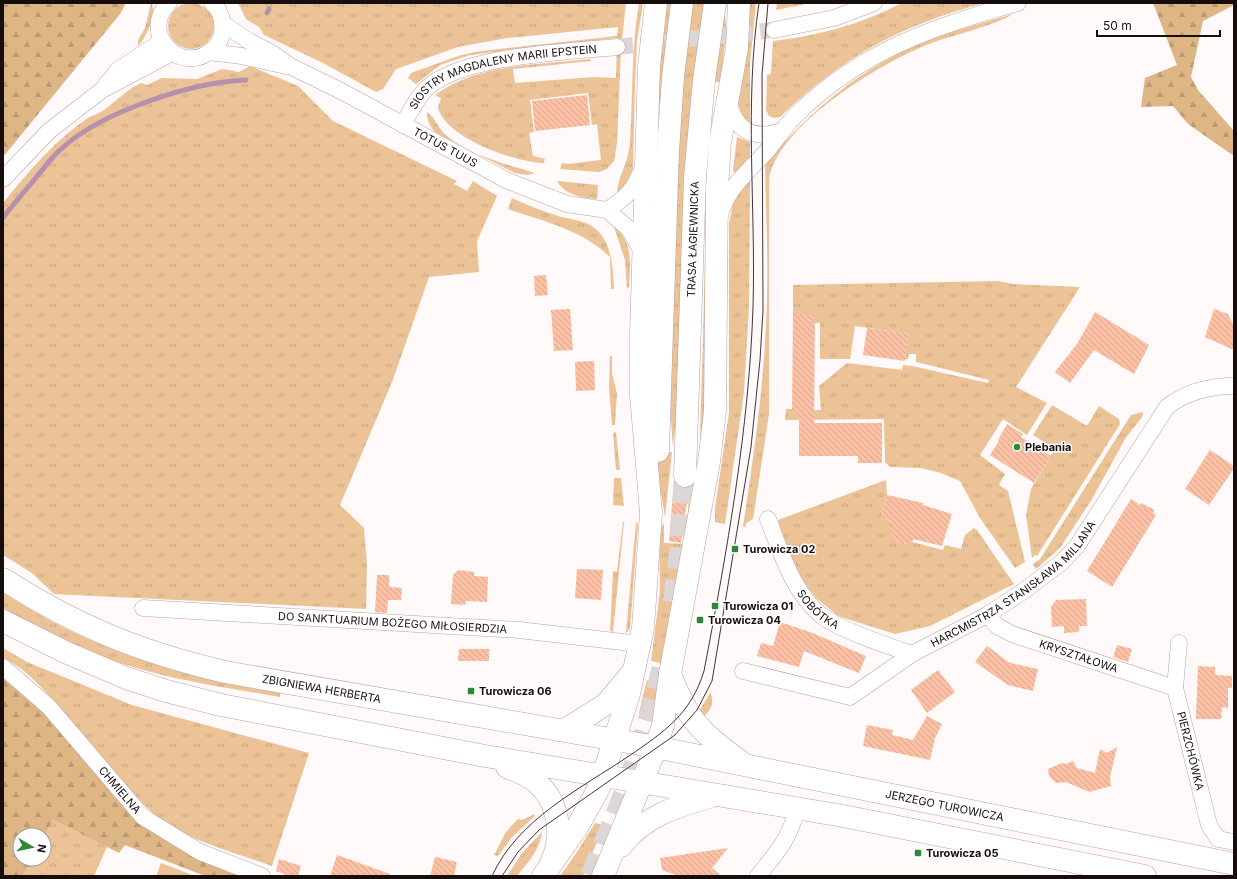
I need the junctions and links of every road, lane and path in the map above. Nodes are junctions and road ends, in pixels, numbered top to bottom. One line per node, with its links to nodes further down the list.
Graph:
1 (212, 3): 9 (street)
2 (656, 3): 18 (main road)
3 (682, 3): 24 (main road)
4 (715, 3): 25 (main road, TRASA ŁAGIEWNICKA)
5 (739, 3): 15 (main road)
6 (874, 3): 10 (street)
7 (1018, 3): 17 (street)
8 (166, 4): 11 (street)
9 (222, 23): 13 (street); 14 (street, TOTUS TUUS)
10 (774, 30)
11 (167, 47): 13 (street); 19 (street)
12 (617, 47): 16 (street, SIOSTRY MAGDALENY MARII EPSTEIN)
13 (209, 52): 14 (street, TOTUS TUUS)
14 (290, 66): 16 (street, TOTUS TUUS)
15 (728, 101): 17 (street); 21 (main road)
16 (403, 125): 20 (street, TOTUS TUUS)
17 (781, 131): 21 (street)
18 (647, 149): 20 (street); 22 (main road)
19 (3, 179)
20 (607, 210): 22 (street)
21 (716, 229): 37 (main road)
22 (644, 254): 32 (main road)
23 (1234, 386): 29 (street, HARCMISTRZA STANISŁAWA MILLANA)
24 (658, 451)
25 (685, 476)
26 (768, 519): 33 (street, SOBÓTKA)
27 (3, 579): 39 (main road, ZBIGNIEWA HERBERTA)
28 (143, 608): 32 (street, DO SANKTUARIUM BOŻEGO MIŁOSIERDZIA)
29 (988, 615): 33 (street, HARCMISTRZA STANISŁAWA MILLANA); 38 (street, KRYSZTAŁOWA)
30 (3, 621): 42 (main road)
31 (1179, 643): 38 (street, PIERZCHÓWKA)
32 (640, 644): 35 (main road)
33 (912, 654): 36 (street, HARCMISTRZA STANISŁAWA MILLANA)
34 (3, 667): 52 (street, CHMIELNA)
35 (636, 667): 39 (main road); 40 (main road)
36 (743, 670)
37 (670, 674): 41 (main road); 43 (main road)
38 (1175, 688): 48 (street, PIERZCHÓWKA)
39 (565, 730): 40 (main road, ZBIGNIEWA HERBERTA)
40 (616, 740): 41 (main road, ZBIGNIEWA HERBERTA); 44 (main road)
41 (656, 747): 43 (main road, JERZEGO TUROWICZA); 45 (main road)
42 (485, 756): 44 (main road); 51 (main road)
43 (745, 765): 49 (main road, JERZEGO TUROWICZA)
44 (603, 776): 45 (main road); 51 (main road)
45 (642, 782): 46 (main road); 50 (main road)
46 (716, 795): 47 (main road); 50 (main road)
47 (796, 809): 53 (street); 54 (main road)
48 (1234, 842)
49 (1234, 864)
50 (606, 871)
51 (545, 873)
52 (262, 876)
53 (758, 876)
54 (1144, 876)

